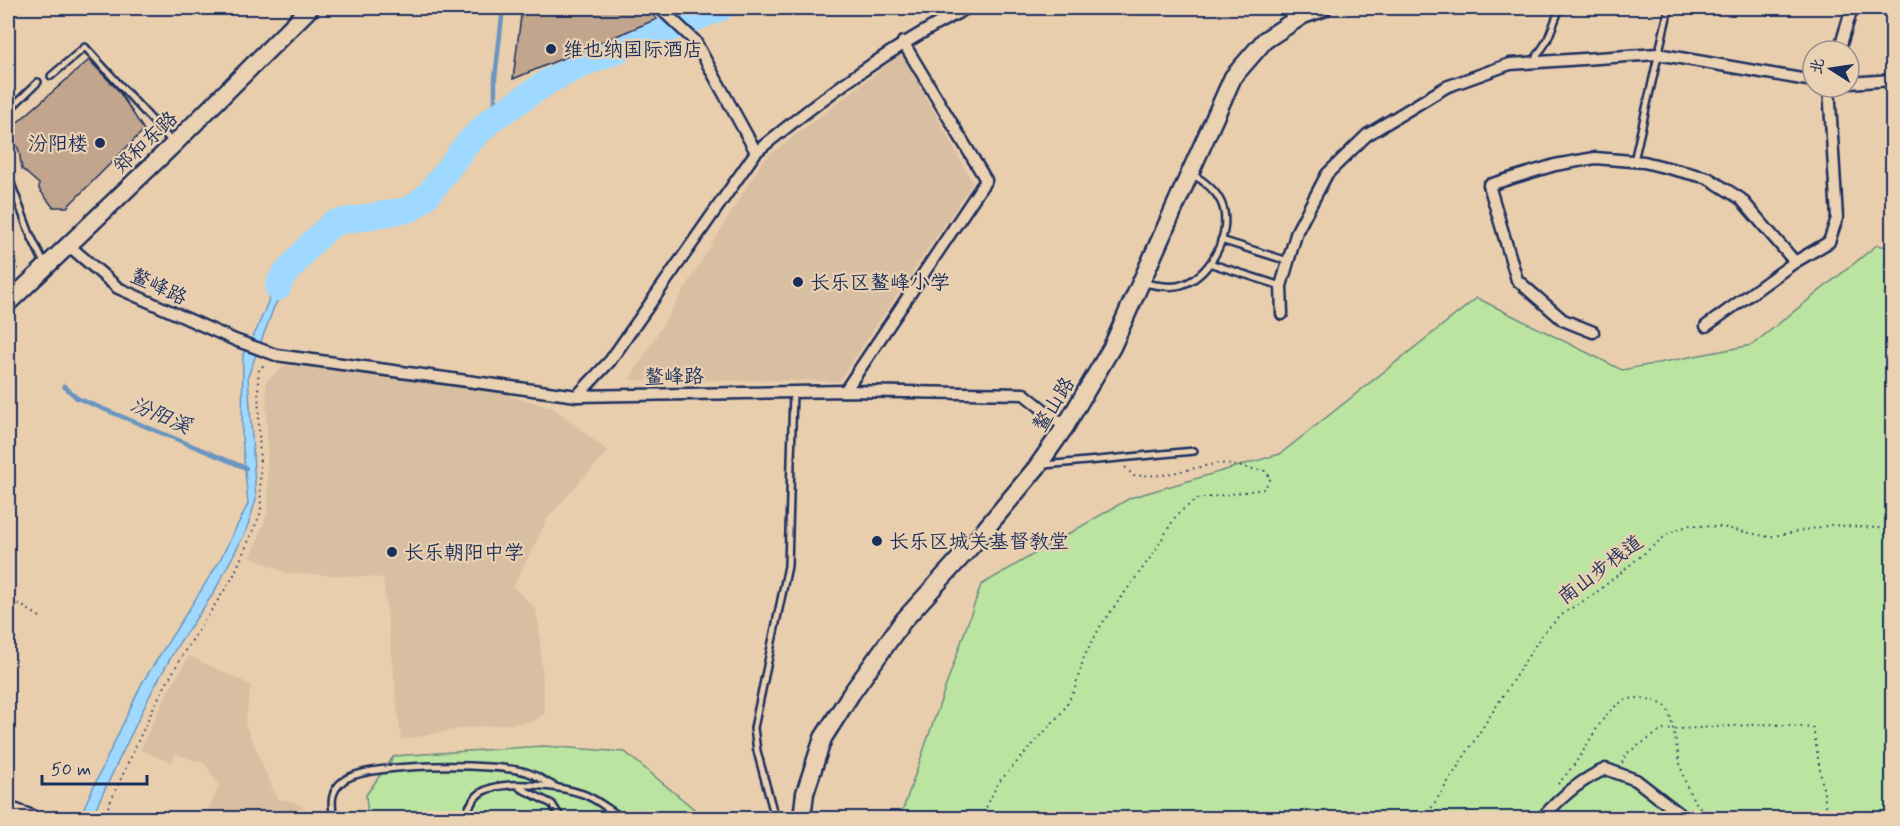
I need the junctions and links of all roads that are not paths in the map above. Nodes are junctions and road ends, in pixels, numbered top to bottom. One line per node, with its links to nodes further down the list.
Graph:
1 (310, 8): 19 (street, 郑和东路)
2 (967, 8): 9 (street)
3 (1323, 8): 22 (street, 鳌山路)
4 (1560, 8): 11 (lane)
5 (1669, 8): 10 (lane)
6 (1852, 8): 8 (street)
7 (663, 10): 20 (street)
8 (1843, 39)
9 (903, 42): 20 (street); 36 (street)
10 (1657, 54): 11 (street); 13 (street); 21 (lane)
11 (1532, 62): 26 (street)
12 (51, 76): 19 (lane)
13 (1801, 79)
14 (1893, 80): 16 (street)
15 (38, 82): 18 (lane)
16 (1861, 82)
17 (1830, 99): 27 (street)
18 (8, 111)
19 (174, 144): 25 (street, 郑和东路)
20 (756, 152): 38 (street)
21 (1634, 161): 27 (street); 35 (street)
22 (1189, 172): 24 (lane); 30 (street, 鳌山路)
23 (8, 175): 29 (lane)
24 (1221, 240): 26 (lane); 28 (lane)
25 (68, 244): 29 (street, 郑和东路); 38 (street, 鳌峰路)
26 (1288, 261): 31 (street)
27 (1795, 262): 34 (street)
28 (1212, 264): 30 (lane); 31 (lane)
29 (45, 265): 32 (street, 郑和东路)
30 (1141, 282): 39 (street, 鳌山路)
31 (1281, 286): 33 (street)
32 (8, 303)
33 (1282, 314)
34 (1706, 326)
35 (1593, 332)
36 (845, 391): 37 (street, 鳌峰路); 39 (street, 鳌峰路)
37 (792, 392): 38 (street, 鳌峰路); 50 (lane)
38 (577, 396)
39 (1065, 427): 41 (street, 鳌山路)
40 (1194, 451): 41 (lane)
41 (1037, 467): 51 (street, 鳌山路)
42 (516, 786): 43 (lane); 47 (lane); 48 (lane)
43 (556, 787): 46 (lane); 49 (lane)
44 (8, 810): 45 (street)
45 (30, 819)
46 (334, 819)
47 (465, 819)
48 (561, 819)
49 (623, 819)
50 (775, 819)
51 (802, 819)
52 (1542, 819): 53 (street)
53 (1685, 819)

